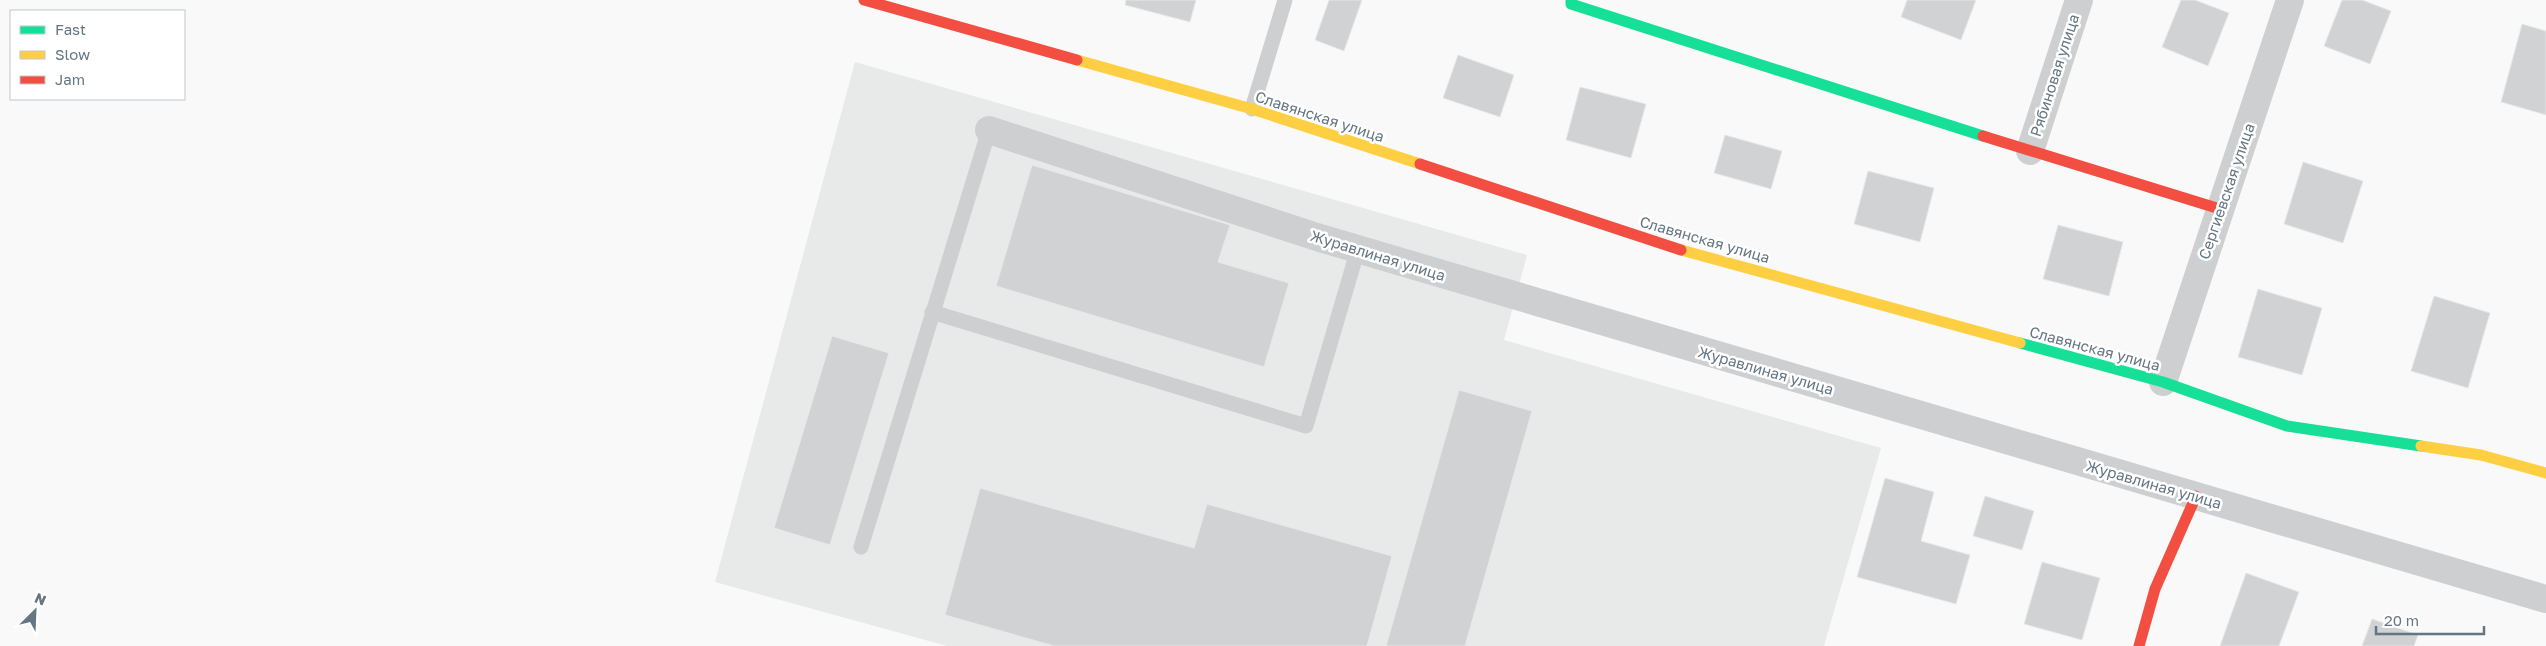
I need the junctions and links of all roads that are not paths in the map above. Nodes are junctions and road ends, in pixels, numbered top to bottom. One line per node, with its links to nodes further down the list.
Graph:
1 (864, 0): 6 (street, Славянская улица)
2 (1285, 0): 6 (lane)
3 (1571, 0): 8 (street)
4 (2079, 0): 8 (street, Рябиновая улица)
5 (2290, 0): 9 (street, Сергиевская улица)
6 (1252, 109): 12 (street, Славянская улица)
7 (989, 130): 10 (street, Журавлиная улица); 11 (lane)
8 (2030, 151): 9 (street)
9 (2220, 209): 12 (street, Сергиевская улица)
10 (1358, 249): 11 (lane); 14 (street, Журавлиная улица)
11 (932, 312): 15 (lane)
12 (2162, 382): 13 (street, Славянская улица)
13 (2546, 473)
14 (2196, 496): 16 (street, Журавлиная улица); 17 (street)
15 (861, 547)
16 (2546, 599)
17 (2140, 646)

